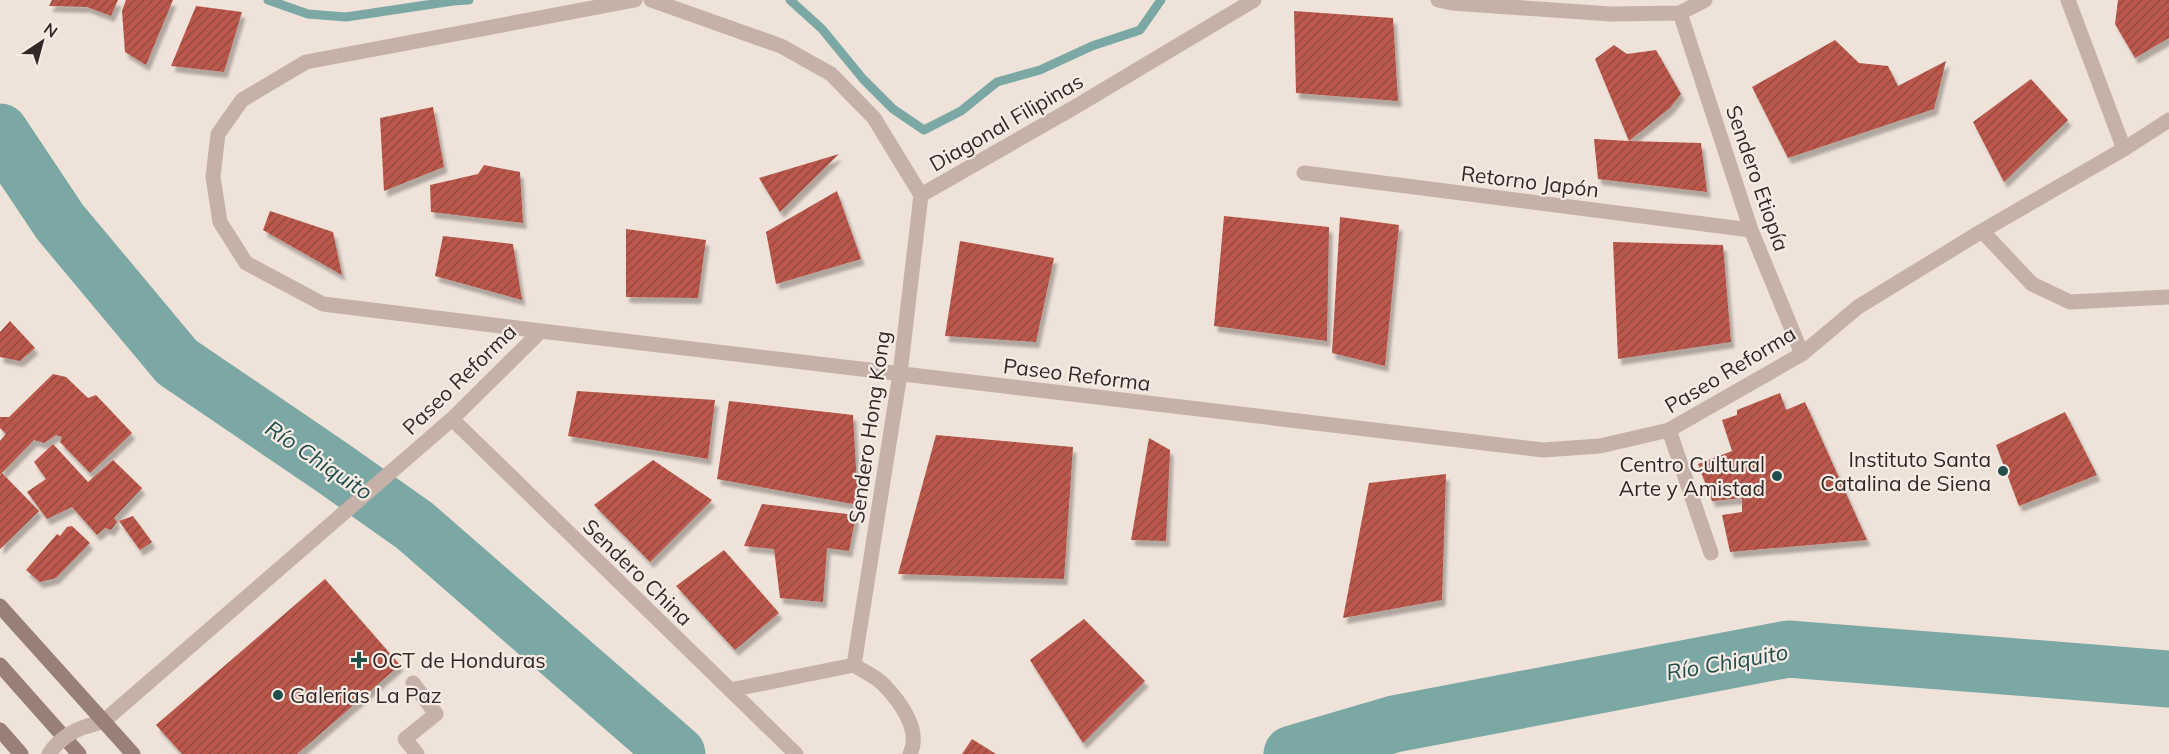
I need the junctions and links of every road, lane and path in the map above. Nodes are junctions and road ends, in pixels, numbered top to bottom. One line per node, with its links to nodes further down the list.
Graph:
1 (635, 0): 15 (street)
2 (651, 0): 11 (street, Diagonal Filipinas)
3 (1254, 0): 11 (street, Diagonal Filipinas)
4 (1438, 0): 7 (street)
5 (1705, 0): 7 (street)
6 (2068, 0): 9 (street)
7 (1680, 13): 12 (street, Sendero Etiopía)
8 (2169, 120): 9 (street, Paseo Reforma)
9 (2124, 149): 13 (street, Paseo Reforma)
10 (1304, 173): 12 (street, Retorno Japón)
11 (921, 195): 17 (street, Sendero Hong Kong)
12 (1751, 230): 16 (street, Sendero Etiopía)
13 (1982, 231): 14 (street); 16 (street, Paseo Reforma)
14 (2169, 297)
15 (541, 331): 17 (street, Paseo Reforma); 18 (street, Paseo Reforma)
16 (1802, 354): 19 (street, Paseo Reforma)
17 (900, 374): 19 (street, Paseo Reforma); 23 (street, Sendero Hong Kong)
18 (452, 419): 25 (street, Sendero China); 26 (street, Paseo Reforma)
19 (1669, 430): 20 (street)
20 (1711, 554)
21 (0, 606): 26 (main road)
22 (0, 665): 30 (main road)
23 (854, 665): 25 (street); 34 (street)
24 (413, 683): 32 (street)
25 (730, 690): 33 (street, Sendero China)
26 (104, 721): 29 (street, Paseo Reforma, bridge); 31 (main road)
27 (0, 730): 28 (main road)
28 (21, 754)
29 (50, 754)
30 (80, 754)
31 (133, 754)
32 (417, 754)
33 (796, 754)
34 (910, 754)

